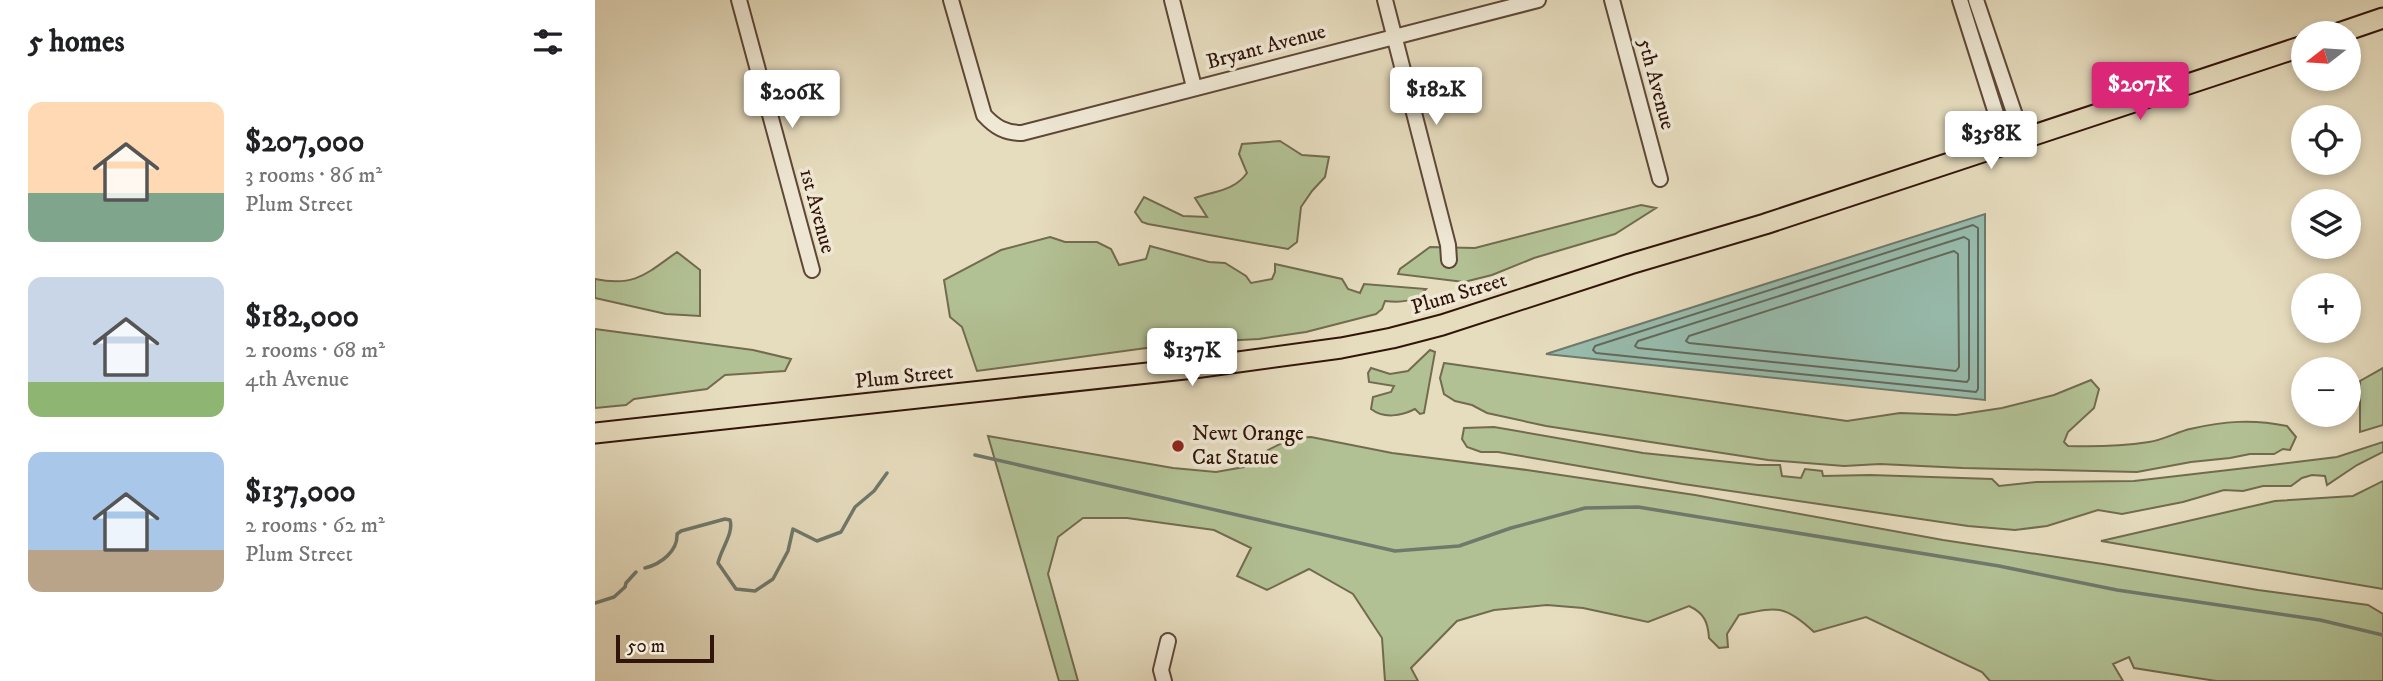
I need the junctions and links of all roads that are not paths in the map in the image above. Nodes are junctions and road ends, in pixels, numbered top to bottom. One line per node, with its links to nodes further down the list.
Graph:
1 (739, 0): 17 (street, 1st Avenue)
2 (951, 0): 13 (street, Bryant Avenue)
3 (1172, 0): 13 (street)
4 (1385, 0): 11 (street)
5 (1538, 0): 11 (street, Bryant Avenue)
6 (1612, 0): 15 (street, 5th Avenue)
7 (1960, 0): 14 (street)
8 (1976, 0): 14 (street)
9 (2383, 18): 10 (main road)
10 (2361, 26)
11 (1394, 36): 13 (street, Bryant Avenue); 16 (street)
12 (2291, 50): 14 (main road, Plum Street)
13 (1194, 88)
14 (2014, 142): 18 (main road, Plum Street)
15 (1660, 178)
16 (1449, 260)
17 (812, 270)
18 (595, 433)
19 (1168, 642): 20 (street)
20 (1164, 681)

